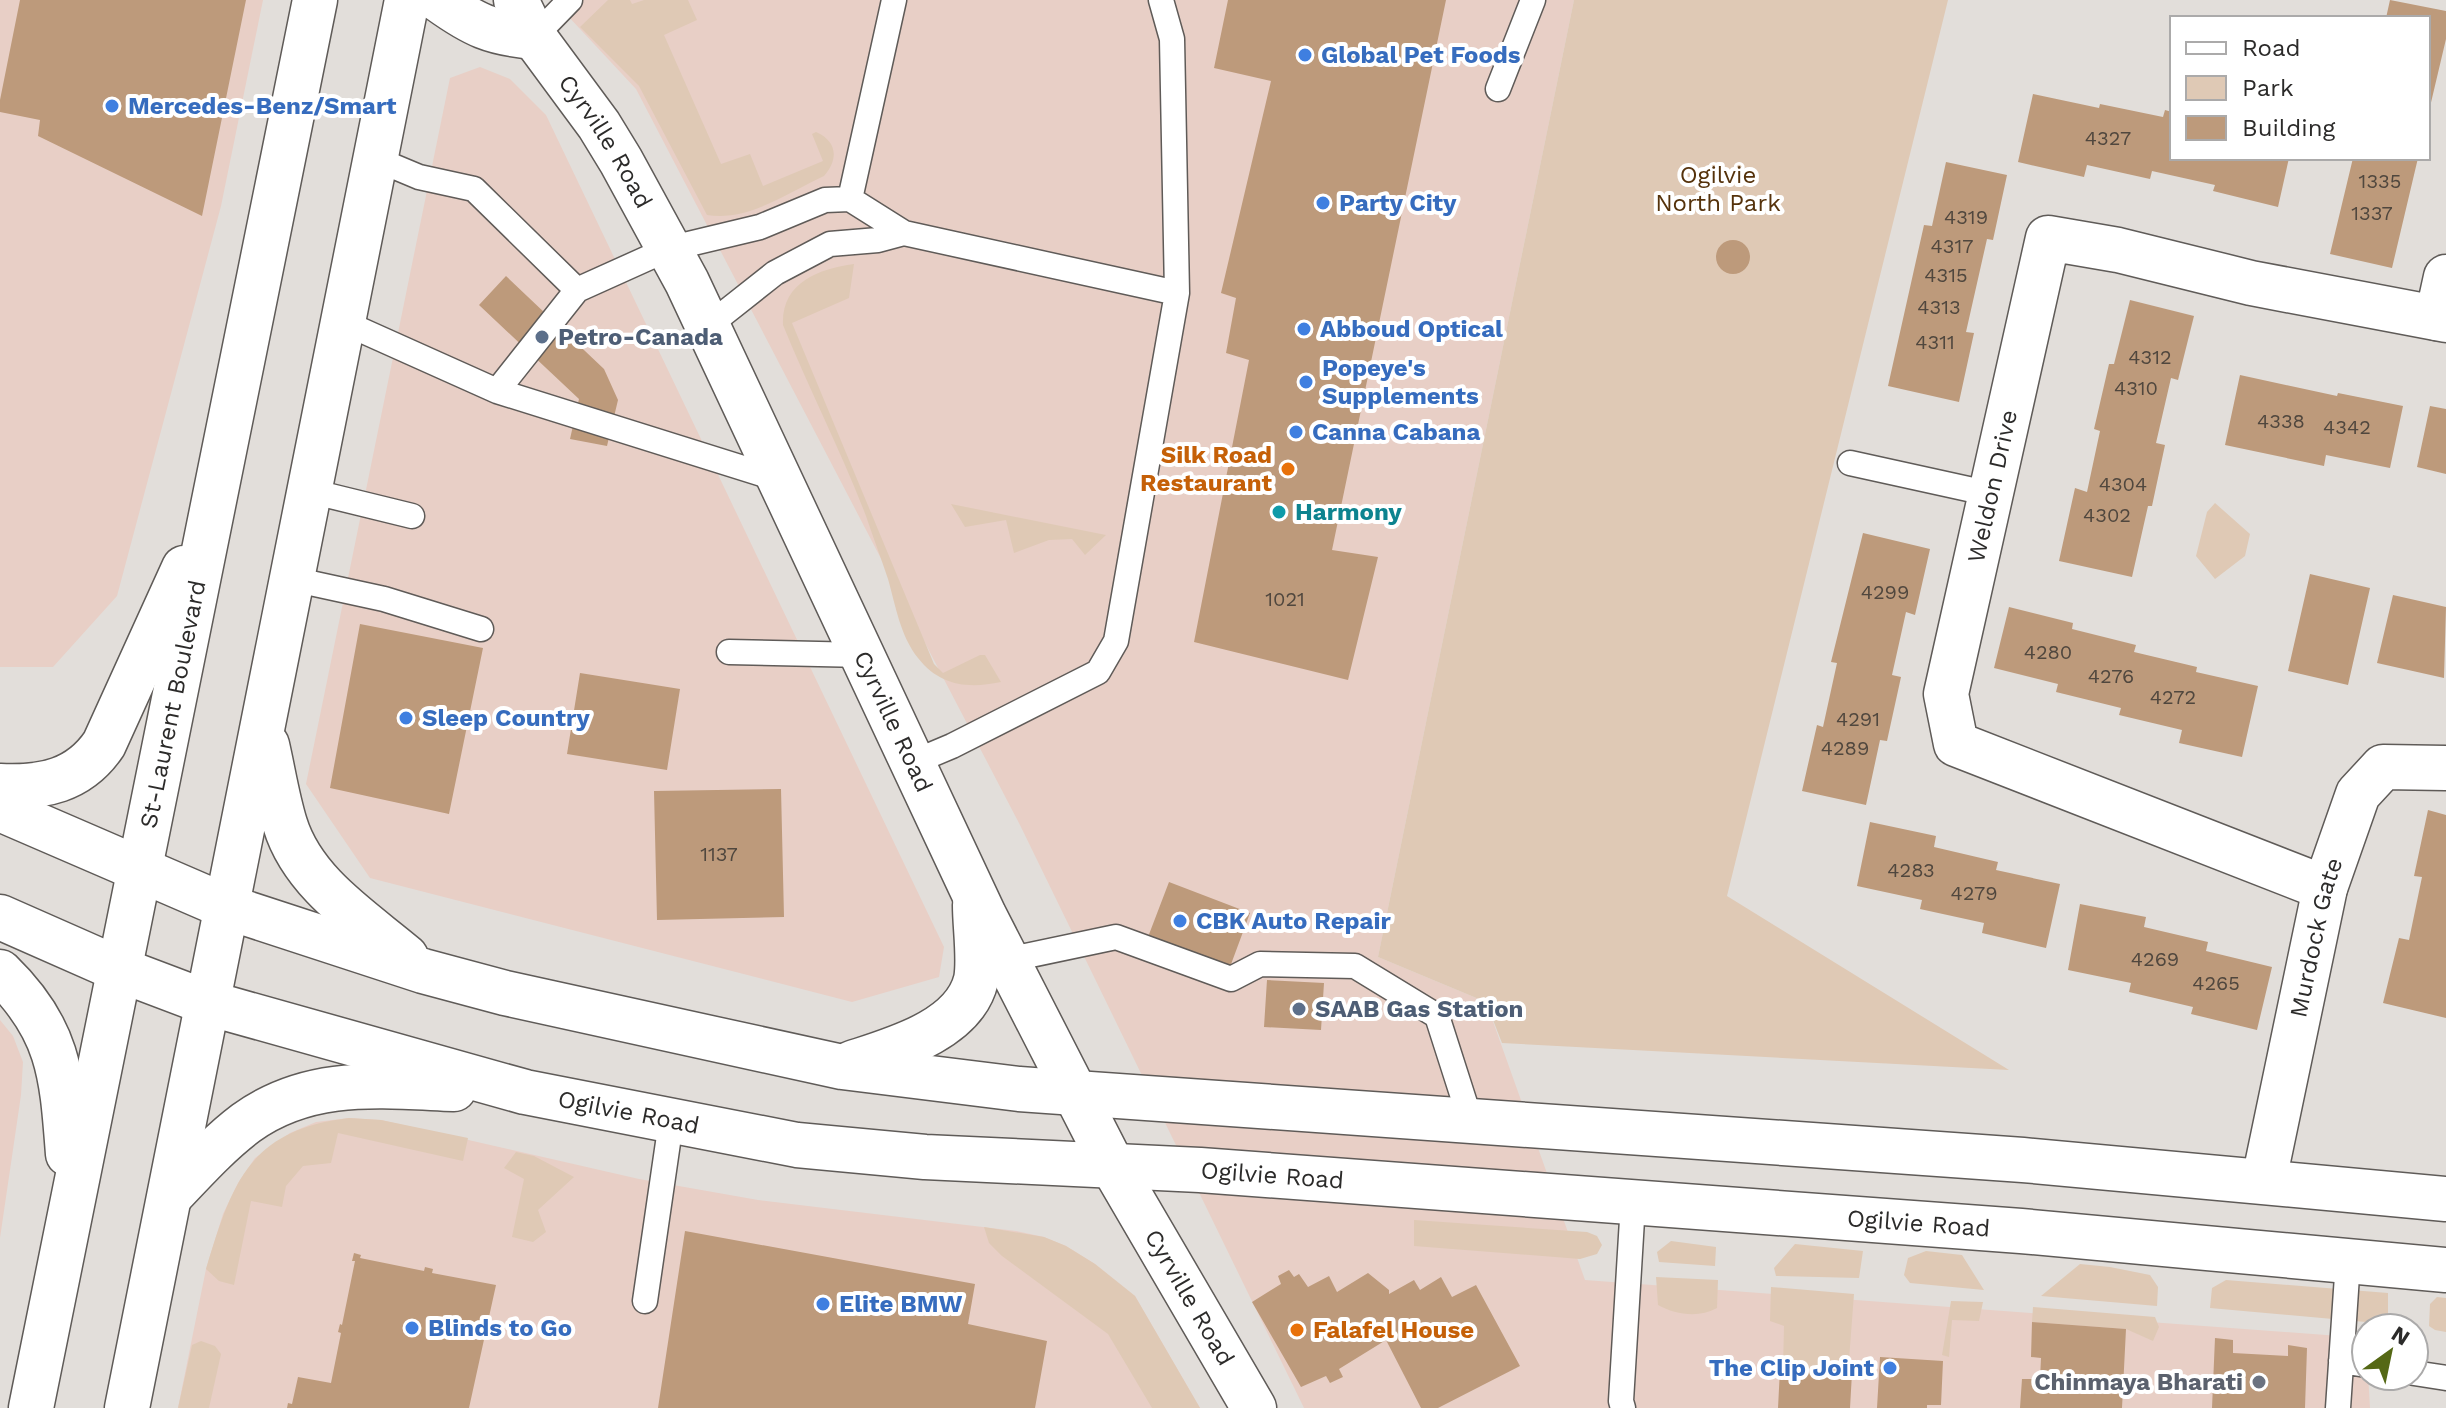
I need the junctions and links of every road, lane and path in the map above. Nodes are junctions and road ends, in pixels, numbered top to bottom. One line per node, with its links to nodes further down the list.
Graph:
1 (315, 0): 24 (main road, St-Laurent Boulevard)
2 (407, 0): 10 (main road)
3 (439, 0): 8 (main road)
4 (570, 0): 8 (lane)
5 (894, 0): 11 (lane)
6 (1161, 0): 15 (lane)
7 (1533, 0): 9 (lane)
8 (525, 18): 13 (main road, Cyrville Road)
9 (1498, 89)
10 (376, 159): 14 (lane); 17 (main road)
11 (850, 199): 12 (lane); 13 (lane)
12 (904, 233): 15 (lane); 18 (lane)
13 (668, 249): 14 (lane); 18 (main road, Cyrville Road)
14 (577, 290): 19 (lane)
15 (1177, 293): 31 (lane)
16 (2443, 305): 23 (main road, Weldon Drive)
17 (343, 322): 19 (lane); 22 (main road)
18 (708, 326): 21 (main road, Cyrville Road)
19 (497, 391): 21 (lane)
20 (1850, 463): 23 (lane)
21 (781, 480): 29 (main road, Cyrville Road)
22 (310, 491): 25 (lane); 26 (main road)
23 (1991, 494): 36 (main road, Weldon Drive)
24 (217, 497): 33 (main road); 35 (main road, St-Laurent Boulevard)
25 (412, 516)
26 (292, 579): 27 (lane); 30 (main road)
27 (481, 629)
28 (729, 652): 29 (lane)
29 (864, 655): 31 (main road, Cyrville Road)
30 (263, 727): 38 (main road); 42 (main road)
31 (914, 762): 37 (main road, Cyrville Road)
32 (2446, 768): 36 (main road, Murdock Gate)
33 (0, 786)
34 (0, 809): 35 (main road)
35 (139, 870): 38 (main road); 41 (main road, St-Laurent Boulevard)
36 (2325, 888): 52 (main road, Murdock Gate)
37 (974, 893): 40 (main road, Cyrville Road); 45 (main road)
38 (227, 907): 42 (main road); 44 (main road)
39 (0, 917): 41 (main road, Ogilvie Road)
40 (1007, 960): 47 (main road, Cyrville Road); 49 (lane)
41 (118, 969): 44 (main road, Ogilvie Road); 56 (main road, St-Laurent Boulevard)
42 (423, 971): 45 (main road)
43 (0, 972): 56 (main road)
44 (208, 1003): 46 (main road, Ogilvie Road); 53 (main road)
45 (842, 1067): 47 (main road)
46 (525, 1092): 48 (main road, Ogilvie Road); 53 (main road)
47 (1075, 1093): 49 (main road); 51 (main road, Cyrville Road)
48 (671, 1122): 51 (main road, Ogilvie Road); 60 (lane)
49 (1471, 1122): 50 (main road)
50 (2023, 1160): 52 (main road); 57 (main road)
51 (1112, 1165): 55 (main road, Ogilvie Road); 65 (main road, Cyrville Road)
52 (2264, 1180): 54 (main road)
53 (170, 1196): 64 (main road)
54 (2446, 1199)
55 (1633, 1203): 57 (main road, Ogilvie Road); 66 (lane)
56 (72, 1206): 63 (main road, St-Laurent Boulevard)
57 (2021, 1231): 58 (main road, Ogilvie Road)
58 (2348, 1261): 59 (main road, Ogilvie Road); 61 (lane)
59 (2446, 1270)
60 (645, 1301)
61 (2341, 1361): 62 (lane); 67 (lane)
62 (2350, 1362)
63 (31, 1408)
64 (127, 1408)
65 (1254, 1408)
66 (1623, 1408)
67 (2338, 1408)

